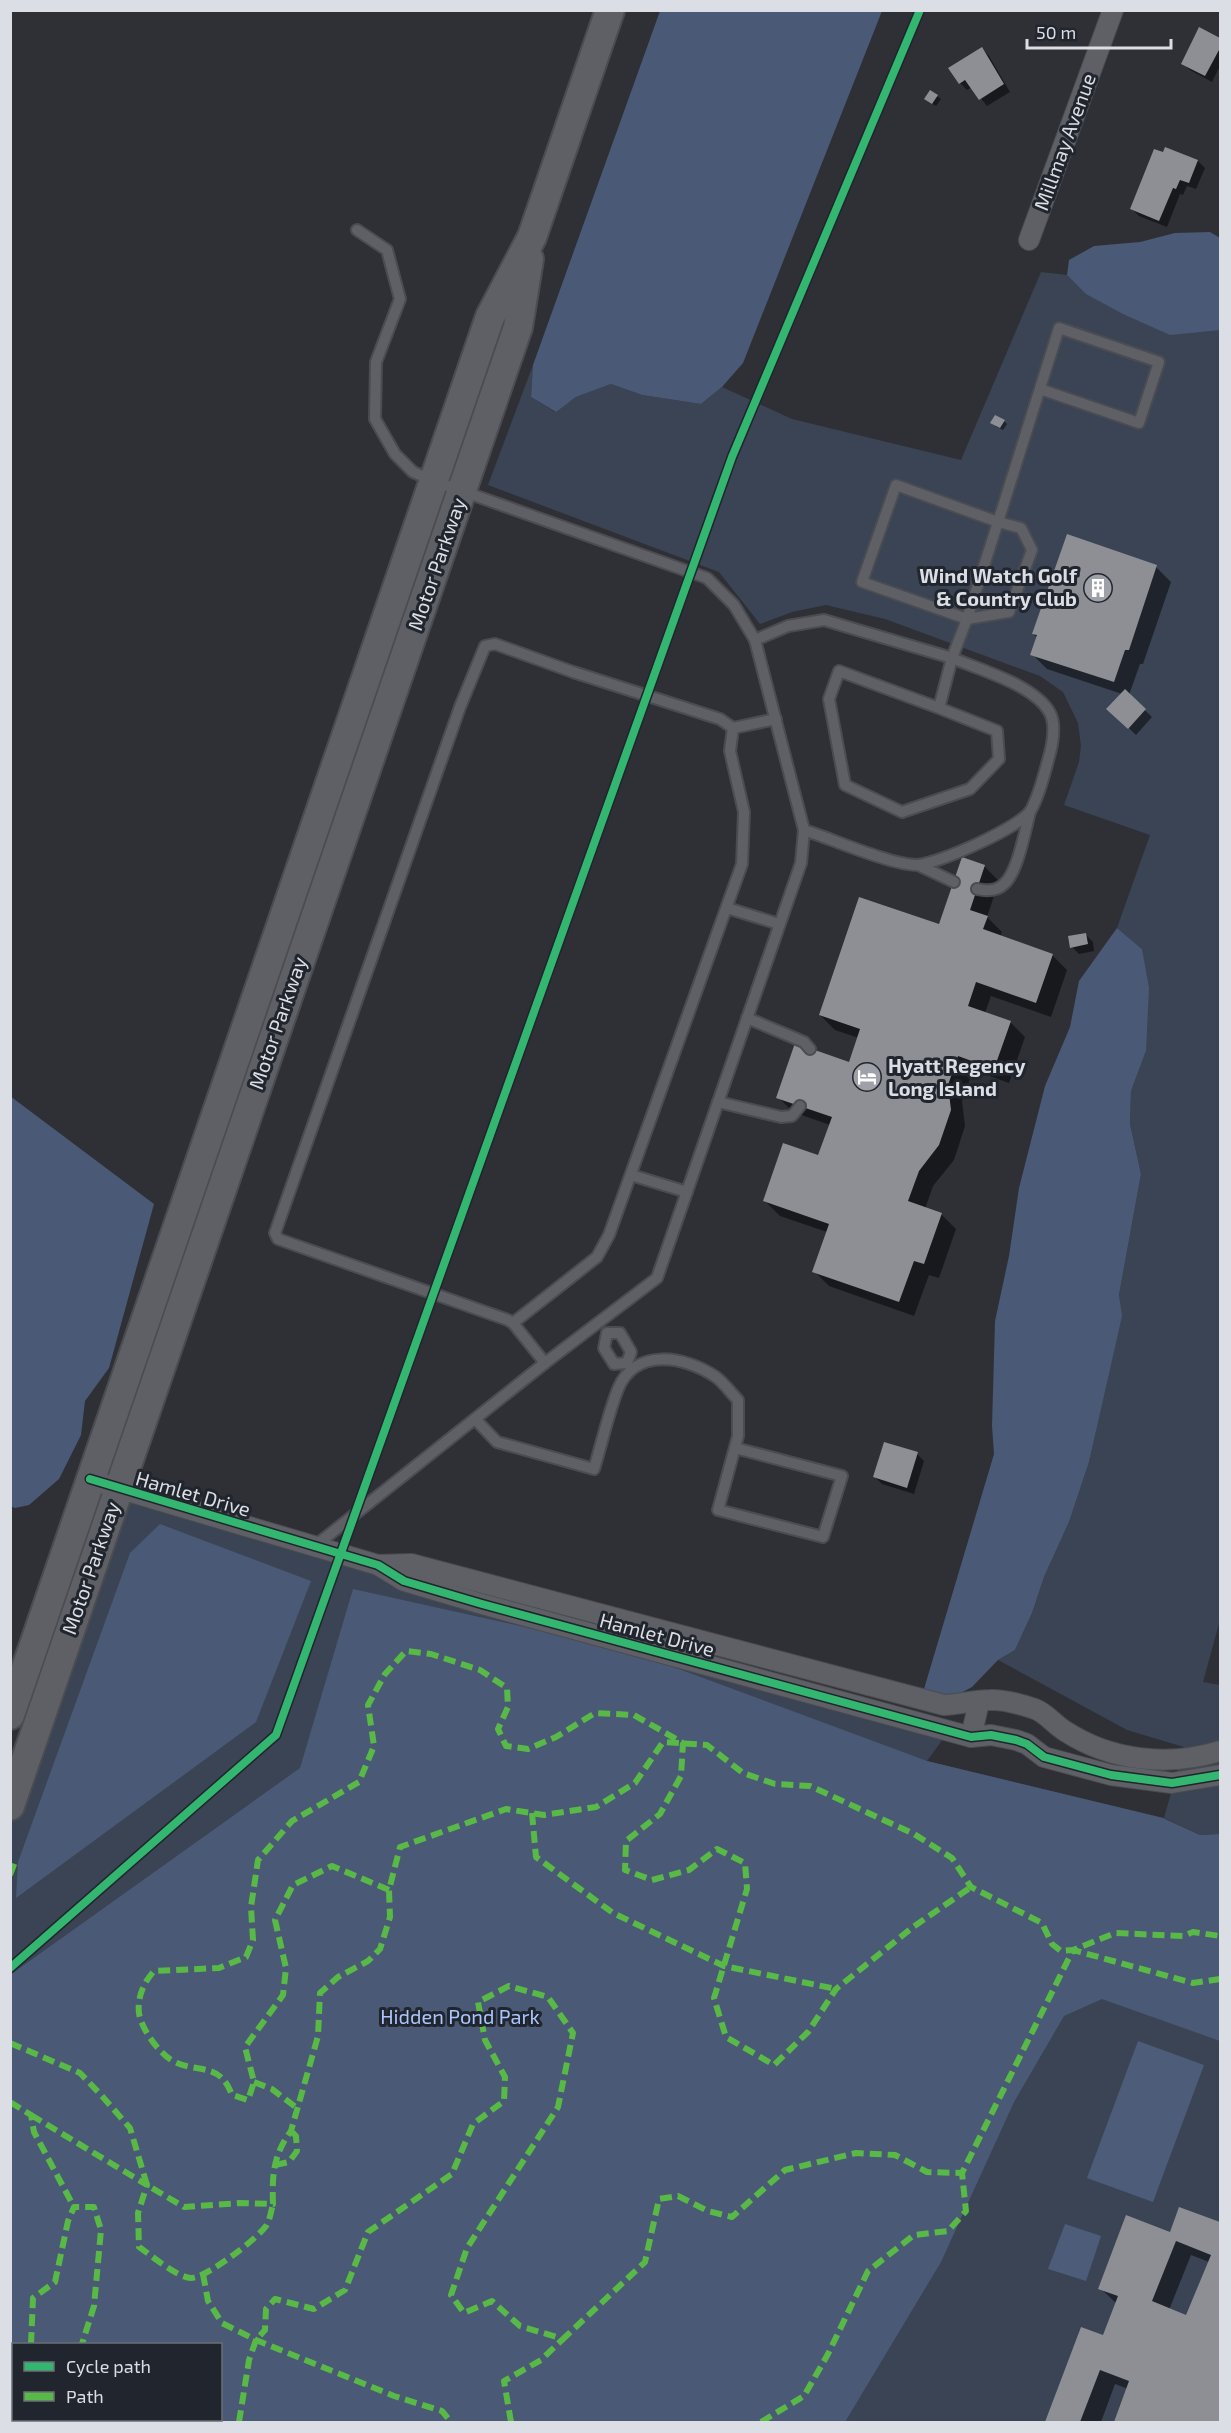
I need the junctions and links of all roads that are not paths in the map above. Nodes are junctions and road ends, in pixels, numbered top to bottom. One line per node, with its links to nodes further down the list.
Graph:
1 (610, 10): 4 (main road, Motor Parkway)
2 (1113, 10): 5 (street, Millmay Avenue)
3 (357, 230): 7 (lane)
4 (532, 237): 7 (main road, Motor Parkway); 8 (main road, Motor Parkway)
5 (1029, 240)
6 (1040, 389): 6 (lane); 9 (lane)
7 (434, 481): 8 (lane); 36 (main road, Motor Parkway)
8 (462, 492): 11 (lane); 37 (main road, Motor Parkway)
9 (998, 522): 10 (lane); 10 (lane); 10 (lane)
10 (967, 619): 12 (lane)
11 (755, 640): 12 (lane); 14 (lane)
12 (952, 658): 13 (lane); 16 (lane)
13 (939, 708): 13 (lane)
14 (776, 719): 15 (lane); 17 (lane)
15 (733, 728): 21 (lane); 30 (lane)
16 (1030, 811): 18 (lane); 20 (lane)
17 (804, 830): 18 (lane); 22 (lane)
18 (918, 865): 19 (lane)
19 (954, 882)
20 (977, 889)
21 (727, 908): 22 (lane); 27 (lane)
22 (779, 924): 23 (lane)
23 (747, 1018): 24 (lane); 25 (lane)
24 (810, 1049)
25 (718, 1102): 26 (lane); 28 (lane)
26 (800, 1106)
27 (631, 1175): 28 (lane); 30 (lane)
28 (687, 1192): 29 (lane)
29 (601, 1321): 31 (lane); 32 (lane)
30 (513, 1323): 32 (lane)
31 (607, 1333): 33 (lane); 33 (lane)
32 (545, 1363): 34 (lane)
33 (629, 1366): 34 (lane); 35 (lane)
34 (474, 1419): 38 (lane)
35 (735, 1448): 35 (lane)
36 (90, 1479): 37 (street, Hamlet Drive); 41 (main road, Motor Parkway)
37 (118, 1489): 38 (street, Hamlet Drive); 47 (main road, Motor Parkway)
38 (315, 1546): 39 (street, Hamlet Drive)
39 (378, 1565): 40 (street, Hamlet Drive); 43 (street, Hamlet Drive)
40 (979, 1702): 42 (street, Hamlet Drive); 43 (street)
41 (10, 1715)
42 (1058, 1726): 44 (street, Hamlet Drive); 45 (street)
43 (971, 1737): 45 (street, Hamlet Drive)
44 (1221, 1751)
45 (1044, 1757): 46 (street, Hamlet Drive)
46 (1221, 1775)
47 (10, 1806)

